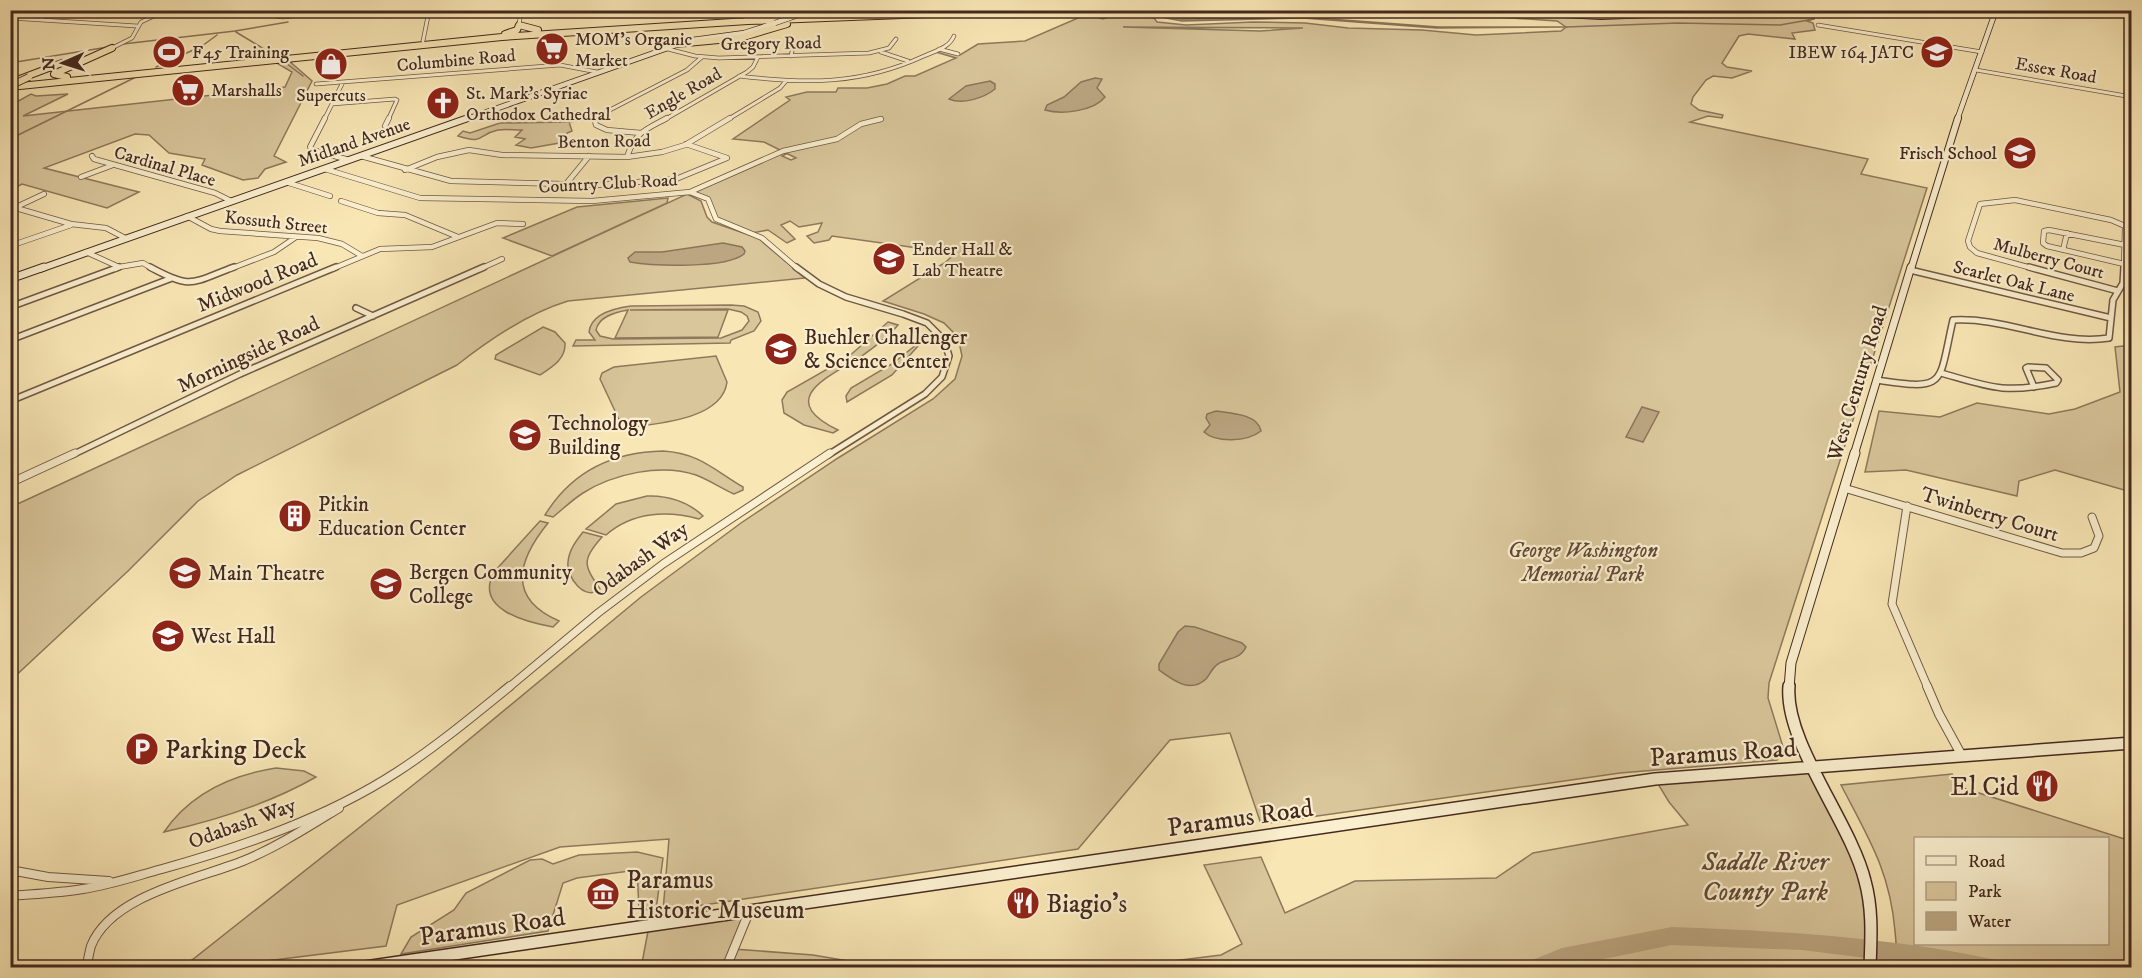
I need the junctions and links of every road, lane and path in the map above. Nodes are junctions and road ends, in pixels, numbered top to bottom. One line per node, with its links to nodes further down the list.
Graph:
1 (60, 10): 23 (street)
2 (167, 10): 27 (street)
3 (227, 10): 4 (street)
4 (342, 10)
5 (435, 10): 37 (street)
6 (526, 10): 24 (street)
7 (769, 10): 25 (highway)
8 (774, 10): 18 (highway)
9 (809, 10): 20 (main road)
10 (825, 10): 19 (highway)
11 (962, 10): 19 (highway)
12 (1029, 10): 22 (highway)
13 (1485, 10): 17 (highway)
14 (1547, 10): 17 (highway)
15 (1742, 10): 17 (highway)
16 (1996, 11): 44 (main road, West Century Road)
17 (1703, 12)
18 (832, 15): 19 (highway); 25 (highway)
19 (858, 15)
20 (799, 17): 22 (highway); 28 (highway); 29 (main road, Midland Avenue, bridge); 29 (highway)
21 (10, 18): 23 (street)
22 (845, 18): 38 (highway)
23 (38, 20): 27 (street)
24 (519, 24): 30 (highway); 33 (highway)
25 (659, 24): 30 (highway)
26 (1818, 25): 44 (street)
27 (137, 26): 32 (street)
28 (675, 26): 31 (highway); 47 (highway)
29 (760, 28): 35 (main road, Midland Avenue)
30 (550, 31): 33 (highway)
31 (704, 31): 35 (highway); 38 (highway)
32 (133, 33): 39 (street); 39 (street)
33 (503, 35): 37 (highway)
34 (954, 36): 42 (street)
35 (717, 38): 38 (main road, Midland Avenue)
36 (896, 39): 43 (street)
37 (423, 41): 47 (highway)
38 (678, 43): 41 (main road, Midland Avenue)
39 (111, 47): 54 (highway); 56 (highway); 60 (highway, bridge)
40 (793, 47): 46 (street)
41 (663, 48): 48 (street, Gregory Road); 53 (main road, Midland Avenue)
42 (939, 49): 45 (street); 51 (street)
43 (880, 52): 46 (street, Gregory Road); 51 (street, Gregory Road)
44 (1982, 52): 52 (main road, West Century Road)
45 (958, 54)
46 (791, 56): 49 (street, Gregory Road)
47 (284, 57): 50 (highway)
48 (702, 57): 49 (street, Gregory Road); 65 (street)
49 (758, 57): 55 (street, Engle Road)
50 (273, 58): 54 (highway); 60 (highway)
51 (909, 61): 57 (street)
52 (1976, 70): 61 (street, Essex Road); 99 (main road, West Century Road)
53 (597, 72): 58 (street, Columbine Road); 68 (main road, Midland Avenue)
54 (94, 75): 60 (highway)
55 (739, 76): 57 (street); 65 (street, Engle Road)
56 (10, 77)
57 (786, 81): 66 (street, Benton Road)
58 (343, 82): 59 (street, Columbine Road); 62 (street)
59 (316, 84)
60 (11, 86)
61 (2132, 97)
62 (332, 104): 64 (street); 71 (street)
63 (881, 119): 78 (street, Country Club Road)
64 (385, 126)
65 (641, 133): 70 (street, Engle Road)
66 (686, 144): 70 (street, Benton Road); 77 (street)
67 (92, 156): 72 (street, Cardinal Place)
68 (361, 156): 71 (main road, Midland Avenue); 74 (street)
69 (589, 156): 70 (street, Benton Road); 74 (street, Benton Road); 77 (street)
70 (627, 157)
71 (349, 160): 73 (main road, Midland Avenue)
72 (113, 165): 75 (street); 81 (street, Cardinal Place)
73 (325, 169): 76 (main road, Midland Avenue); 78 (street, Country Club Road)
74 (405, 170): 77 (street)
75 (81, 177)
76 (286, 182): 80 (street); 81 (main road, Midland Avenue)
77 (566, 184)
78 (690, 192): 119 (street, Odabash Way)
79 (44, 194): 83 (street)
80 (330, 196)
81 (231, 201): 84 (main road, Midland Avenue)
82 (341, 201): 89 (street)
83 (13, 209): 85 (street)
84 (187, 216): 88 (street, Kossuth Street); 90 (main road, Midland Avenue)
85 (71, 224): 90 (street); 92 (street)
86 (523, 224): 89 (street, Midwood Road)
87 (2067, 233): 91 (street); 93 (street); 93 (street)
88 (296, 237): 95 (street, Kossuth Street); 100 (street)
89 (458, 237): 95 (street, Midwood Road)
90 (125, 238): 94 (main road, Midland Avenue)
91 (2125, 245): 97 (street); 102 (street, Mulberry Court)
92 (10, 246)
93 (2063, 250): 97 (street)
94 (86, 252): 98 (street); 101 (main road, Midland Avenue)
95 (362, 256): 111 (street, Midwood Road)
96 (502, 259): 105 (street, Morningside Road)
97 (2124, 264): 102 (street)
98 (119, 267): 100 (street); 103 (street)
99 (1911, 270): 106 (street, Scarlet Oak Lane); 109 (main road, West Century Road)
100 (172, 278): 107 (street)
101 (10, 279)
102 (2118, 291): 106 (street)
103 (10, 307)
104 (356, 308): 105 (street)
105 (373, 316): 112 (street, Morningside Road)
106 (2111, 318): 108 (street)
107 (10, 340)
108 (1941, 373): 109 (street); 110 (street)
109 (1877, 380): 113 (main road, West Century Road)
110 (2034, 387): 110 (street)
111 (10, 401)
112 (10, 483)
113 (1844, 488): 114 (street, Twinberry Court); 118 (main road, West Century Road)
114 (1907, 506): 115 (street, Twinberry Court); 117 (street)
115 (2092, 518)
116 (2132, 743): 117 (main road, Paramus Road)
117 (1962, 756): 118 (main road, Paramus Road)
118 (1814, 768): 123 (main road, Paramus Road); 127 (main road, West Century Road)
119 (396, 772): 121 (street, Odabash Way); 124 (street)
120 (10, 870): 121 (street)
121 (118, 882): 122 (street, Odabash Way)
122 (10, 896)
123 (748, 912): 125 (main road, Paramus Road); 126 (street)
124 (86, 968)
125 (358, 968)
126 (726, 968)
127 (1870, 968)

